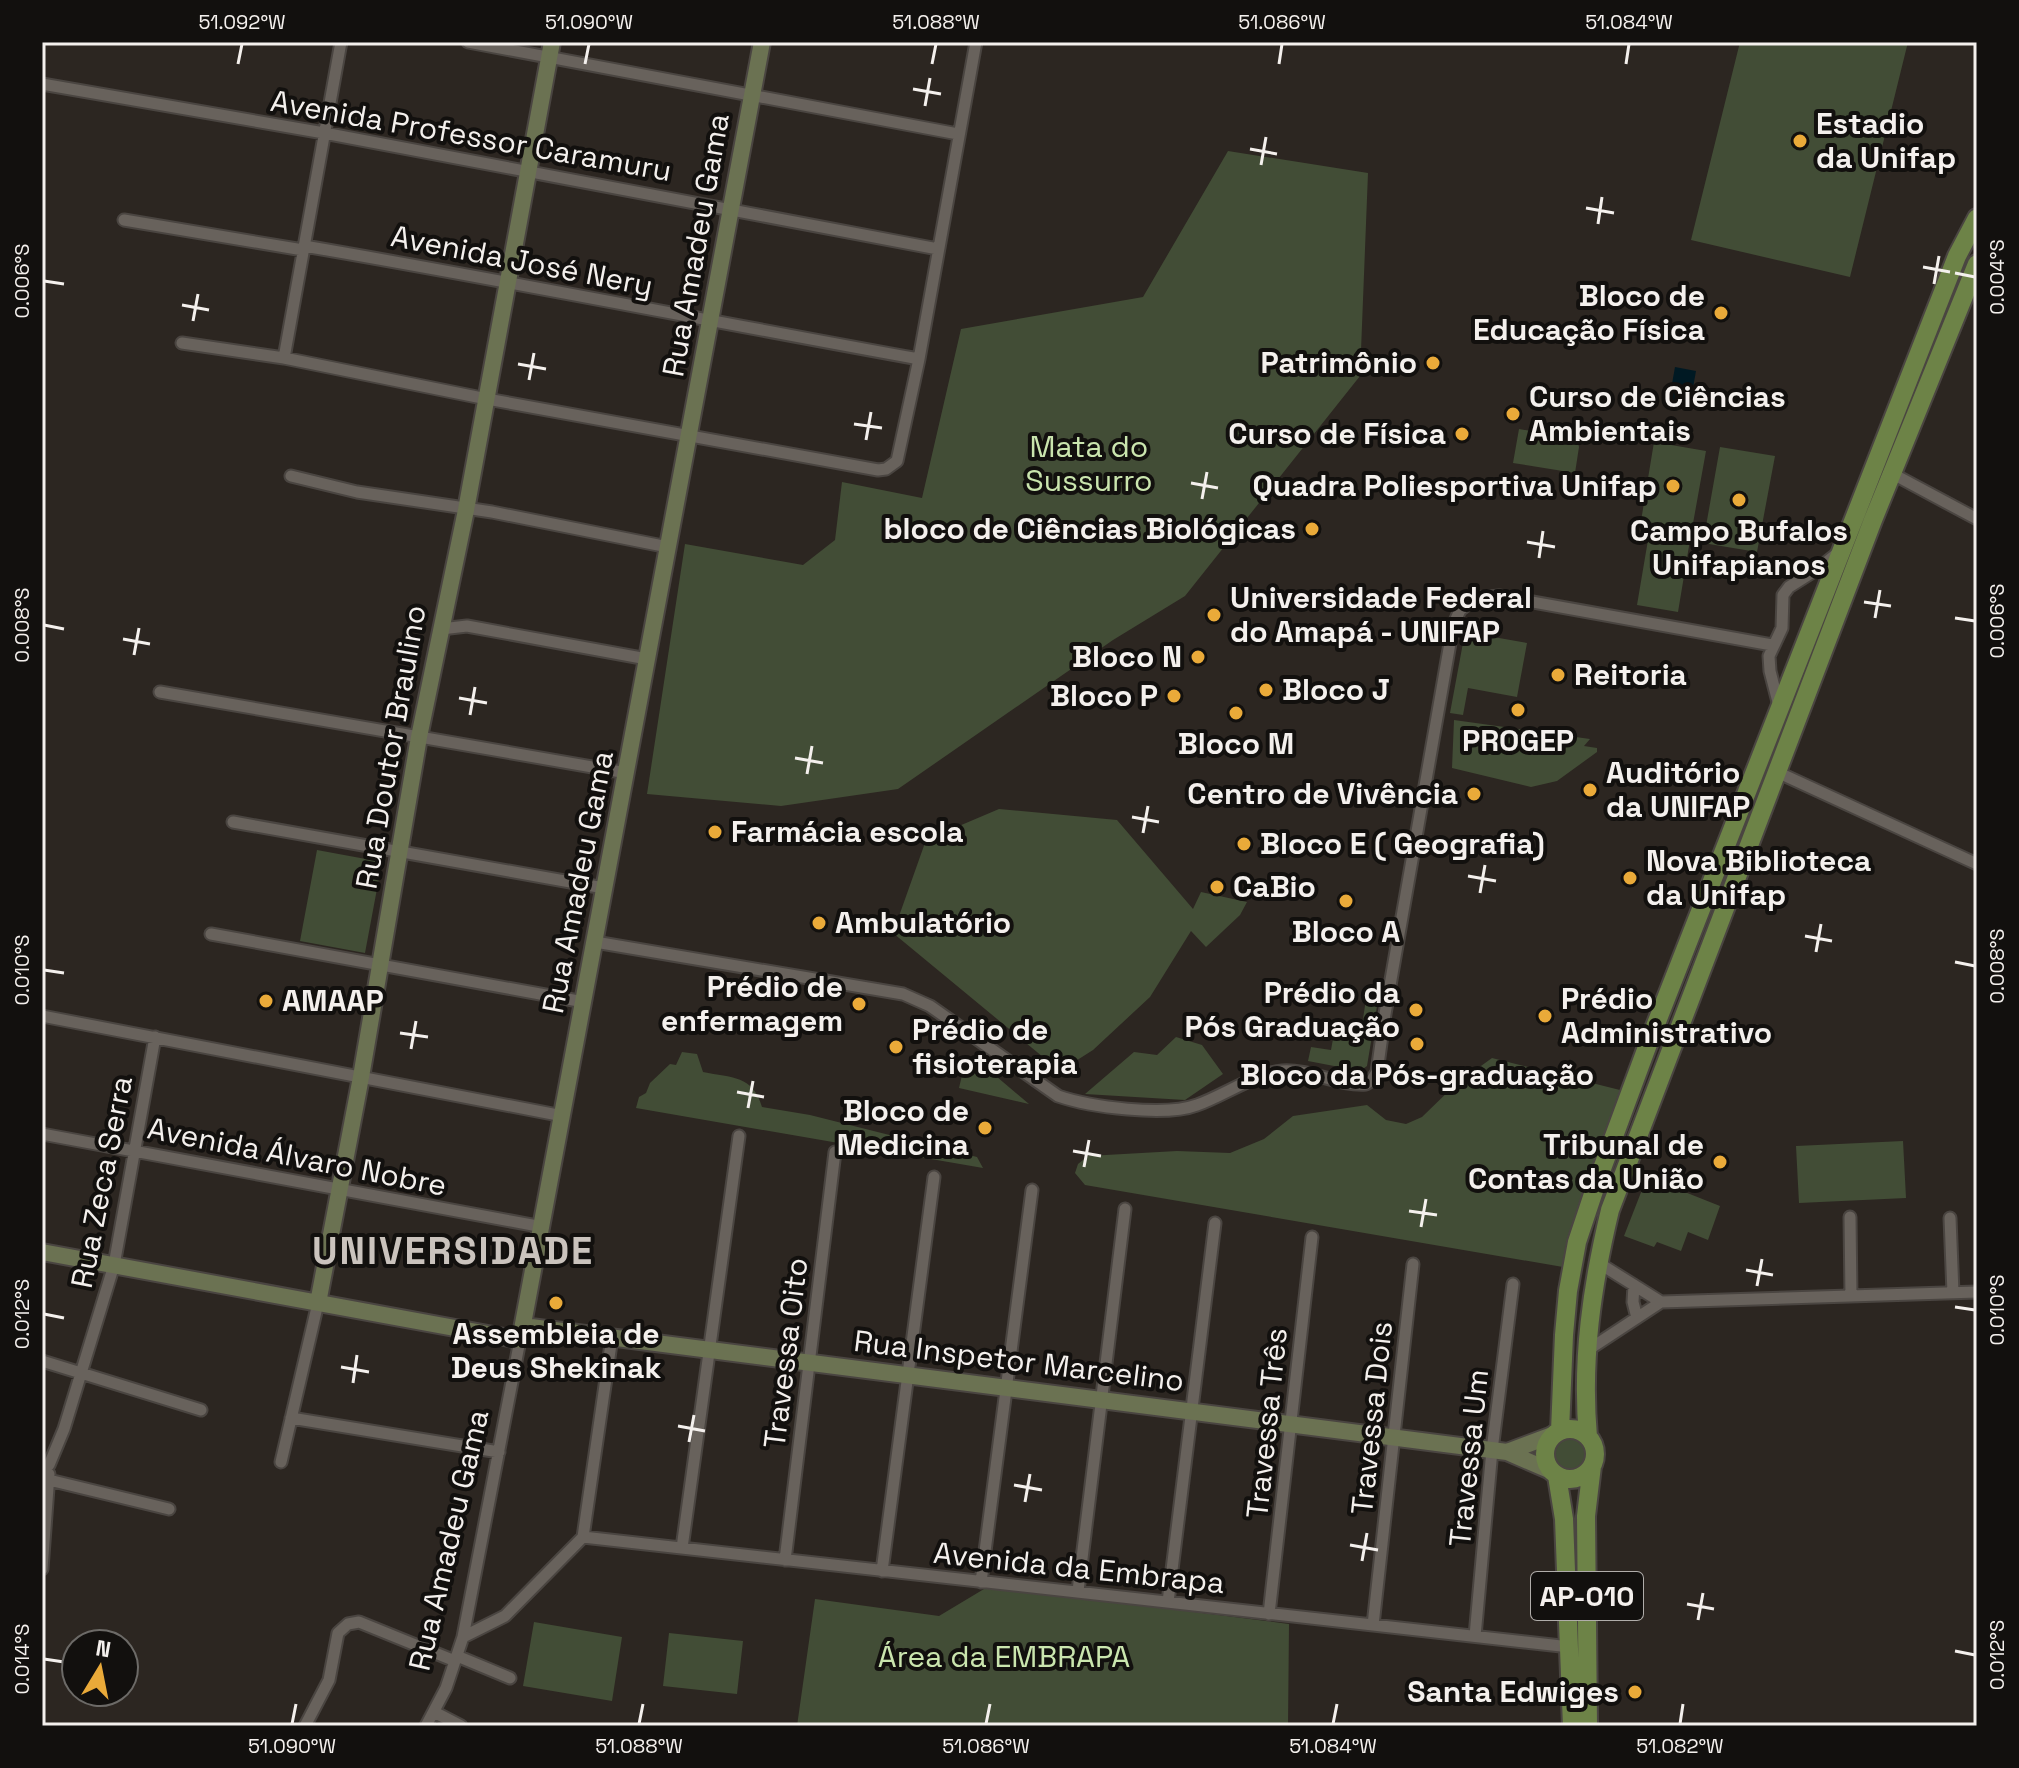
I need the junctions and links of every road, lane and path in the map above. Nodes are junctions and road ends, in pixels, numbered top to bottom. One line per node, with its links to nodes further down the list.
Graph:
1 (341, 42): 8 (street)
2 (468, 42): 5 (street)
3 (762, 42): 7 (street, Rua Amadeu Gama)
4 (976, 42): 9 (street)
5 (551, 49): 7 (street); 10 (street, Rua Doutor Braulino)
6 (42, 84): 8 (street, Avenida Professor Caramuru)
7 (752, 95): 9 (street); 11 (street, Rua Amadeu Gama)
8 (324, 133): 10 (street, Avenida Professor Caramuru); 14 (street)
9 (958, 134): 15 (street)
10 (528, 170): 11 (street, Avenida Professor Caramuru); 17 (street, Rua Doutor Braulino)
11 (730, 209): 15 (street, Avenida Professor Caramuru); 18 (street, Rua Amadeu Gama)
12 (1977, 218): 29 (main road, AP-010)
13 (124, 220): 14 (street, Avenida José Nery)
14 (304, 248): 17 (street, Avenida José Nery); 20 (street)
15 (938, 249): 21 (street)
16 (1977, 264): 24 (main road, AP-010)
17 (507, 281): 18 (street, Avenida José Nery); 22 (street, Rua Doutor Braulino)
18 (710, 321): 21 (street, Avenida José Nery); 23 (street, Rua Amadeu Gama)
19 (182, 343): 20 (street)
20 (284, 358): 22 (street)
21 (919, 359): 23 (street)
22 (487, 399): 23 (street); 26 (street, Rua Doutor Braulino)
23 (689, 436): 28 (street, Rua Amadeu Gama)
24 (1893, 474): 27 (street); 36 (main road, AP-010)
25 (291, 476): 26 (street)
26 (466, 510): 28 (street); 30 (street, Rua Doutor Braulino)
27 (1977, 519)
28 (668, 547): 32 (street, Rua Amadeu Gama)
29 (1843, 549): 31 (street); 34 (main road, AP-010)
30 (441, 629): 32 (street); 35 (street, Rua Doutor Braulino)
31 (1772, 645): 34 (street); 43 (street)
32 (647, 659): 37 (street, Rua Amadeu Gama)
33 (160, 692): 35 (street)
34 (1780, 709): 89 (main road, AP-010)
35 (419, 737): 37 (street); 39 (street, Rua Doutor Braulino)
36 (1777, 772): 40 (street); 64 (main road, AP-010)
37 (627, 773): 41 (street, Rua Amadeu Gama)
38 (233, 822): 39 (street)
39 (400, 852): 41 (street); 44 (street, Rua Doutor Braulino)
40 (1977, 864)
41 (604, 888): 43 (street, Rua Amadeu Gama)
42 (211, 934): 44 (street)
43 (595, 942): 45 (street, Rua Amadeu Gama)
44 (380, 966): 45 (street); 48 (street, Rua Doutor Braulino)
45 (584, 1002): 49 (street, Rua Amadeu Gama)
46 (42, 1016): 47 (street)
47 (155, 1037): 48 (street); 52 (street, Rua Zeca Serra)
48 (361, 1077): 49 (street); 55 (street, Rua Doutor Braulino)
49 (563, 1116): 61 (street, Rua Amadeu Gama)
50 (42, 1134): 52 (street, Avenida Álvaro Nobre)
51 (739, 1136): 77 (street)
52 (134, 1151): 55 (street, Avenida Álvaro Nobre); 66 (street, Rua Zeca Serra)
53 (835, 1152): 80 (street, Travessa Oito)
54 (934, 1177): 82 (street)
55 (339, 1189): 61 (street, Avenida Álvaro Nobre); 73 (street, Rua Doutor Braulino)
56 (1032, 1190): 83 (street)
57 (1125, 1209): 84 (street)
58 (1850, 1217): 71 (street)
59 (1950, 1218): 70 (street)
60 (1215, 1223): 86 (street)
61 (543, 1227): 75 (street, Rua Amadeu Gama)
62 (1312, 1237): 88 (street, Travessa Três)
63 (42, 1252): 66 (street, Rua Inspetor Marcelino)
64 (1597, 1262): 68 (street); 78 (main road, AP-010)
65 (1413, 1264): 91 (street, Travessa Dois)
66 (114, 1265): 73 (street, Rua Inspetor Marcelino); 81 (street, Rua Zeca Serra)
67 (1513, 1284): 92 (street, Travessa Um)
68 (1634, 1285): 72 (street); 74 (street)
69 (1977, 1292): 70 (street)
70 (1953, 1293): 71 (street)
71 (1851, 1296): 72 (street)
72 (1661, 1302): 74 (street)
73 (318, 1303): 75 (street, Rua Inspetor Marcelino); 87 (street, Rua Doutor Braulino)
74 (1637, 1318): 78 (street)
75 (522, 1333): 76 (street, Rua Inspetor Marcelino); 93 (street, Rua Amadeu Gama)
76 (612, 1337): 77 (street, Rua Inspetor Marcelino); 100 (street)
77 (710, 1350): 80 (street, Rua Inspetor Marcelino); 101 (street)
78 (1588, 1350): 90 (main road, AP-010)
79 (42, 1361): 81 (street)
80 (809, 1362): 82 (street, Rua Inspetor Marcelino); 102 (street, Travessa Oito)
81 (82, 1372): 85 (street); 95 (street, Rua Zeca Serra)
82 (908, 1375): 83 (street, Rua Inspetor Marcelino); 104 (street)
83 (1006, 1388): 84 (street, Rua Inspetor Marcelino); 105 (street)
84 (1102, 1400): 86 (street, Rua Inspetor Marcelino); 106 (street)
85 (201, 1410)
86 (1192, 1412): 88 (street, Rua Inspetor Marcelino); 107 (street)
87 (291, 1418): 93 (street); 94 (street, Rua Doutor Braulino)
88 (1291, 1424): 91 (street, Rua Inspetor Marcelino); 108 (street, Travessa Três)
89 (1557, 1432): 90 (main road); 92 (street, Rua Inspetor Marcelino); 97 (main road, AP-010)
90 (1588, 1437): 96 (main road, AP-010)
91 (1394, 1438): 92 (street, Rua Inspetor Marcelino); 109 (street, Travessa Dois)
92 (1500, 1451): 97 (street, Rua Inspetor Marcelino); 110 (street, Travessa Um)
93 (499, 1452): 111 (street, Rua Amadeu Gama)
94 (281, 1462)
95 (46, 1466): 98 (street, Rua Zeca Serra)
96 (1592, 1466): 97 (main road); 120 (main road, AP-010)
97 (1554, 1474): 112 (main road, AP-010)
98 (49, 1480): 99 (street); 103 (street, Rua Zeca Serra)
99 (169, 1509)
100 (583, 1537): 101 (street, Avenida da Embrapa); 111 (street)
101 (682, 1548): 102 (street, Avenida da Embrapa)
102 (785, 1560): 104 (street, Avenida da Embrapa)
103 (42, 1569)
104 (882, 1571): 105 (street, Avenida da Embrapa)
105 (981, 1582): 106 (street, Avenida da Embrapa)
106 (1078, 1591): 107 (street, Avenida da Embrapa)
107 (1168, 1602): 108 (street, Avenida da Embrapa)
108 (1269, 1614): 109 (street, Avenida da Embrapa)
109 (1373, 1625): 110 (street, Avenida da Embrapa)
110 (1475, 1636): 112 (street, Avenida da Embrapa)
111 (463, 1637): 113 (street, Rua Amadeu Gama)
112 (1570, 1647): 119 (main road, AP-010)
113 (456, 1659): 114 (street); 115 (street, Rua Amadeu Gama); 116 (street)
114 (510, 1678)
115 (434, 1712): 117 (street, Rua Amadeu Gama); 118 (street)
116 (305, 1726)
117 (426, 1726)
118 (461, 1726)
119 (1572, 1726)
120 (1588, 1726)

